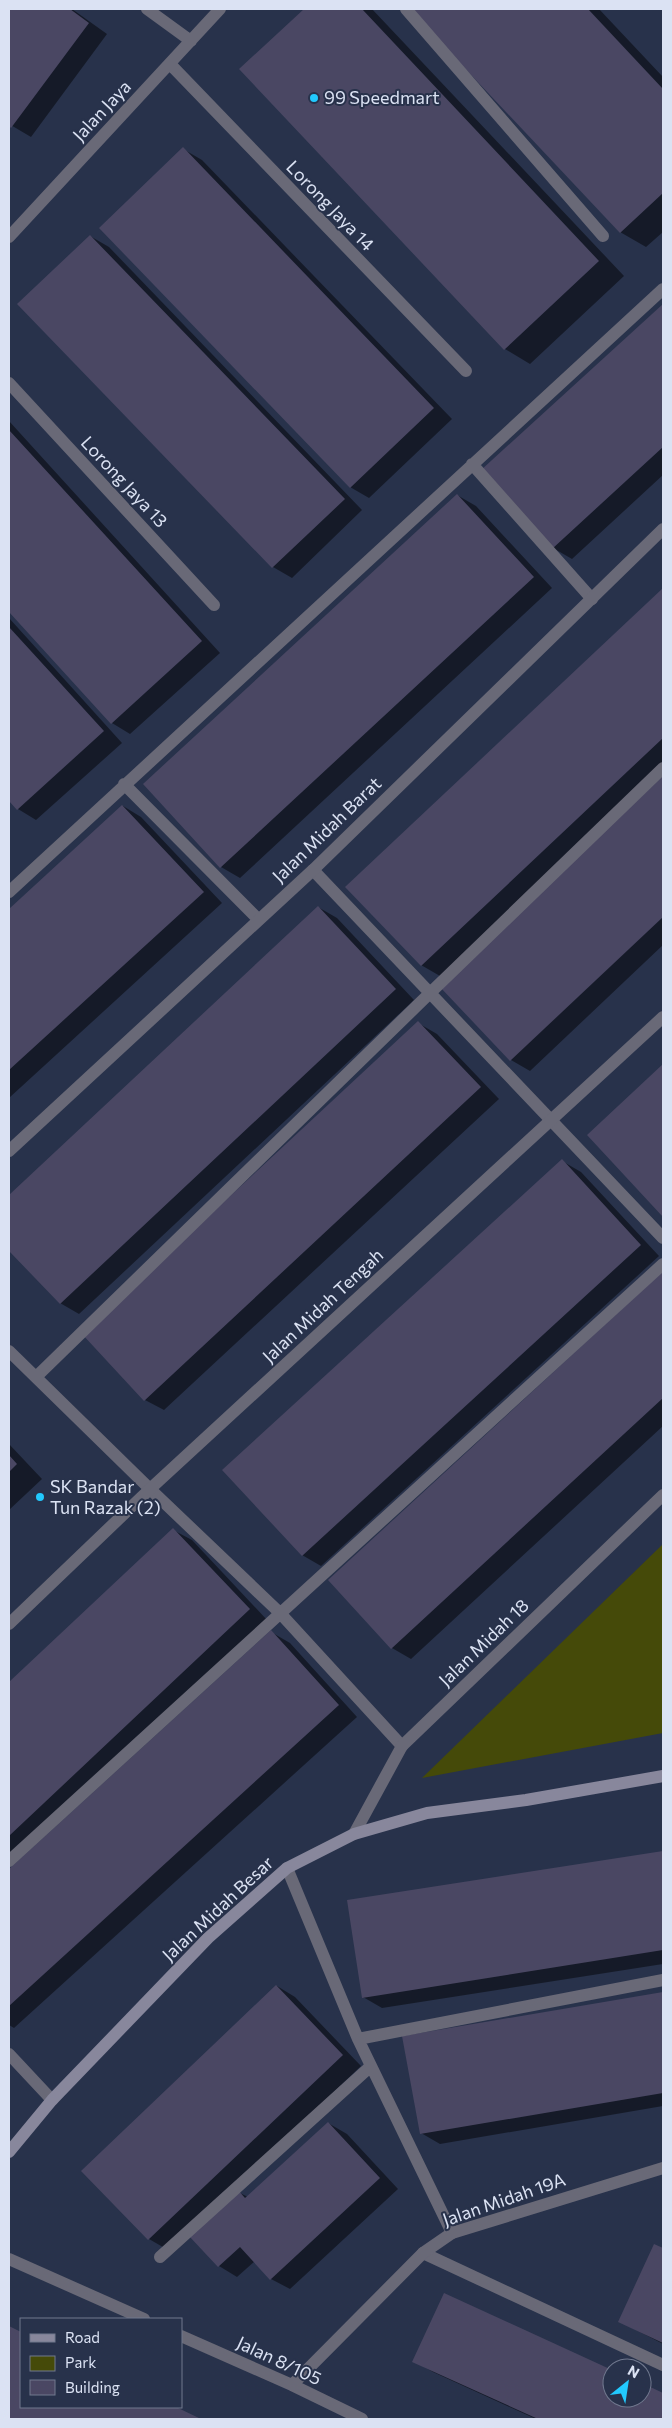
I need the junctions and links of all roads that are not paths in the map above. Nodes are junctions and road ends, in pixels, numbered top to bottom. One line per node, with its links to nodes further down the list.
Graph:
1 (147, 9): 4 (street)
2 (220, 9): 4 (street, Jalan Jaya)
3 (406, 9): 6 (street)
4 (191, 41): 5 (street, Jalan Jaya)
5 (170, 64): 7 (street, Jalan Jaya); 9 (street, Lorong Jaya 14)
6 (603, 236)
7 (9, 237)
8 (663, 289): 11 (street)
9 (466, 371)
10 (9, 383): 14 (street, Lorong Jaya 13)
11 (472, 464): 13 (street); 16 (street)
12 (663, 529): 13 (street, Jalan Midah Barat)
13 (592, 599): 17 (street, Jalan Midah Barat)
14 (214, 605)
15 (663, 768): 20 (street)
16 (124, 784): 18 (street); 19 (street)
17 (312, 870): 19 (street, Jalan Midah Barat); 20 (street)
18 (9, 892)
19 (258, 920): 23 (street, Jalan Midah Barat)
20 (430, 993): 22 (street); 27 (street)
21 (663, 1018): 22 (street, Jalan Midah Tengah)
22 (550, 1121): 24 (street); 28 (street, Jalan Midah Tengah)
23 (9, 1151)
24 (663, 1238)
25 (663, 1264): 30 (street)
26 (9, 1351): 27 (street)
27 (36, 1377): 28 (street)
28 (150, 1489): 30 (street); 31 (street, Jalan Midah Tengah)
29 (663, 1495): 32 (street, Jalan Midah 18)
30 (280, 1612): 32 (street); 35 (street)
31 (9, 1624)
32 (402, 1746): 34 (street, Jalan Midah 18)
33 (663, 1776): 34 (street, Jalan Midah Besar)
34 (354, 1834): 36 (street, Jalan Midah Besar)
35 (9, 1861)
36 (287, 1868): 38 (street); 41 (street, Jalan Midah Besar)
37 (663, 1980): 38 (street)
38 (358, 2038): 40 (street)
39 (9, 2054): 41 (street)
40 (371, 2066): 44 (street); 46 (street)
41 (52, 2100): 42 (street, Jalan Midah Besar)
42 (9, 2152)
43 (662, 2168): 44 (street, Jalan Midah 19A)
44 (452, 2233): 45 (street, Jalan Midah 19A)
45 (424, 2253): 50 (street); 51 (street, Jalan Midah 19A)
46 (160, 2257)
47 (9, 2260): 48 (street)
48 (142, 2318)
49 (182, 2336): 51 (street, Jalan 8/105)
50 (663, 2365)
51 (292, 2385): 52 (street, Jalan 8/105)
52 (362, 2419)

